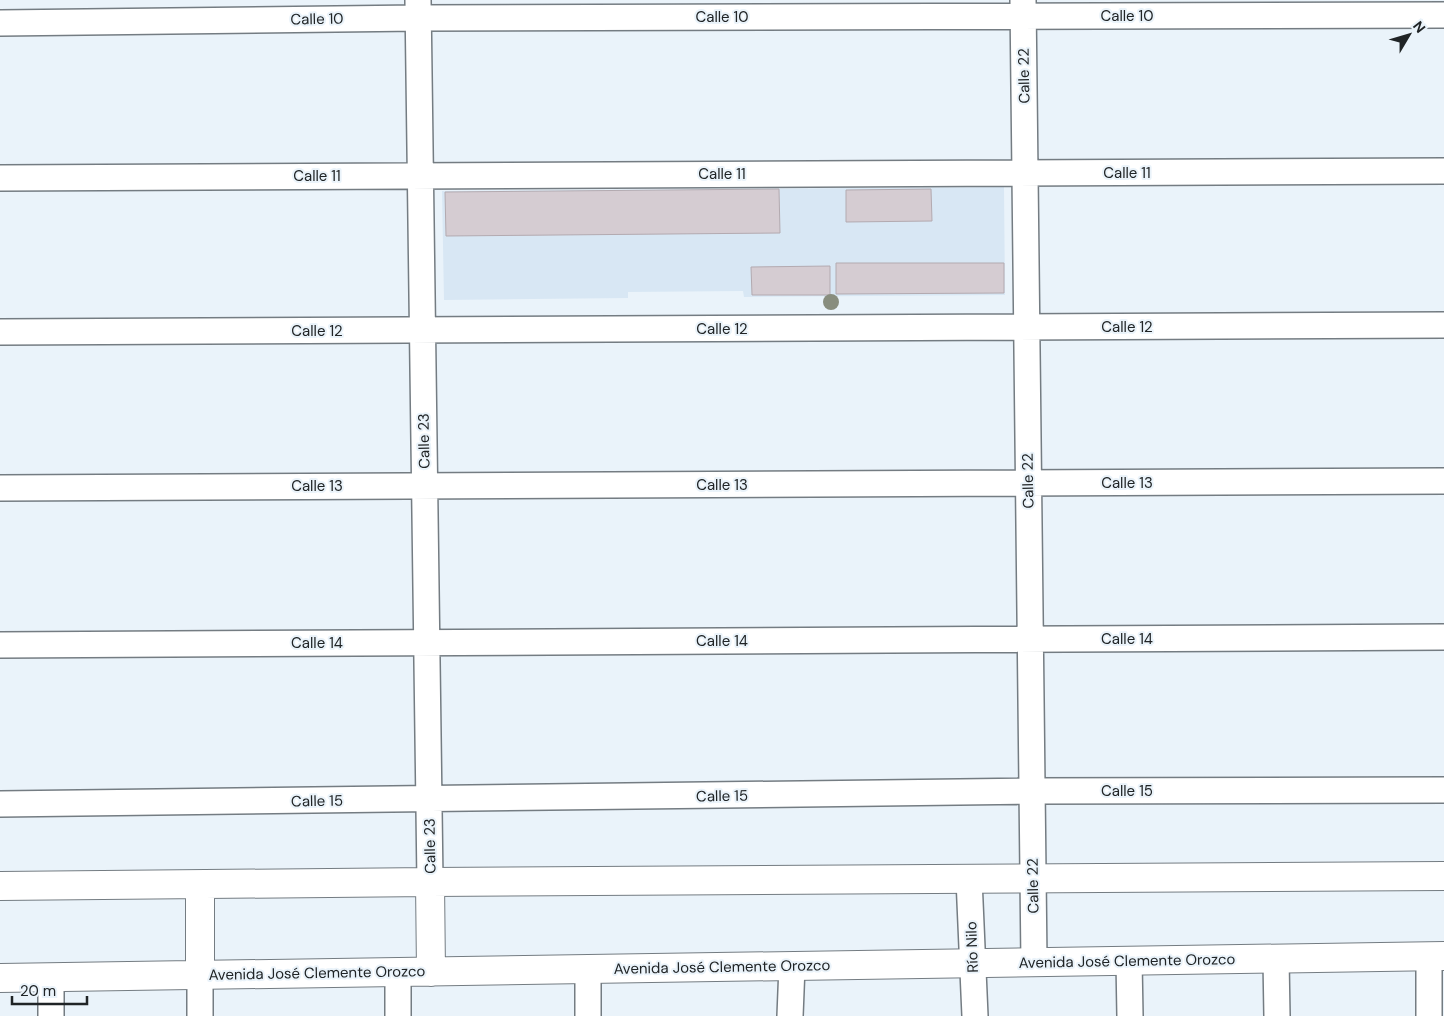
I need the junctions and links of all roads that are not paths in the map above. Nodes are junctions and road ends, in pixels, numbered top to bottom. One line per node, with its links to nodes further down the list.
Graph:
1 (1023, 8): 2 (street, Calle 10); 3 (street, Calle 10); 6 (street, Calle 22)
2 (418, 9): 4 (street, Calle 10); 7 (street, Calle 23)
3 (1444, 15)
4 (0, 23)
5 (1444, 171): 6 (street, Calle 11)
6 (1025, 173): 7 (street, Calle 11); 10 (street, Calle 22)
7 (421, 176): 8 (street, Calle 11); 11 (street, Calle 23)
8 (0, 178)
9 (1444, 326): 10 (street, Calle 12)
10 (1027, 327): 11 (street, Calle 12); 14 (street, Calle 22)
11 (423, 330): 12 (street, Calle 12); 15 (street, Calle 23)
12 (0, 332)
13 (1444, 481): 14 (street, Calle 13)
14 (1028, 483): 15 (street, Calle 13); 18 (street, Calle 22)
15 (425, 486): 16 (street, Calle 13); 19 (street, Calle 23)
16 (0, 488)
17 (1444, 637): 18 (street, Calle 14)
18 (1030, 639): 19 (street, Calle 14); 22 (street, Calle 22)
19 (427, 642): 20 (street, Calle 14); 23 (street, Calle 23)
20 (0, 645)
21 (1444, 790): 22 (street, Calle 15)
22 (1032, 791): 23 (street, Calle 15); 26 (street, Calle 22)
23 (429, 800): 24 (street, Calle 15); 28 (street, Calle 23)
24 (0, 804)
25 (1444, 876): 26 (street)
26 (1033, 878): 27 (street); 34 (street, Calle 22)
27 (969, 879): 28 (street); 35 (street, Río Nilo)
28 (430, 882): 29 (street); 39 (street)
29 (200, 885): 30 (street); 40 (street)
30 (0, 886)
31 (1436, 956): 32 (street, Avenida José Clemente Orozco); 51 (street)
32 (1276, 959): 33 (street, Avenida José Clemente Orozco); 50 (street)
33 (1129, 961): 34 (street, Avenida José Clemente Orozco); 49 (street)
34 (1034, 962): 35 (street, Avenida José Clemente Orozco)
35 (973, 964): 36 (street, Avenida José Clemente Orozco); 48 (street, Río Nilo)
36 (792, 966): 37 (street, Avenida José Clemente Orozco); 47 (street)
37 (588, 969): 39 (street, Avenida José Clemente Orozco); 46 (street)
38 (398, 972): 39 (street, Avenida José Clemente Orozco); 40 (street, Avenida José Clemente Orozco); 45 (street)
39 (431, 972)
40 (200, 975): 41 (street, Avenida José Clemente Orozco); 44 (street)
41 (51, 977): 42 (street, Avenida José Clemente Orozco); 43 (street)
42 (0, 978)
43 (51, 1016)
44 (200, 1016)
45 (398, 1016)
46 (588, 1016)
47 (790, 1016)
48 (975, 1016)
49 (1130, 1016)
50 (1277, 1016)
51 (1430, 1016)

